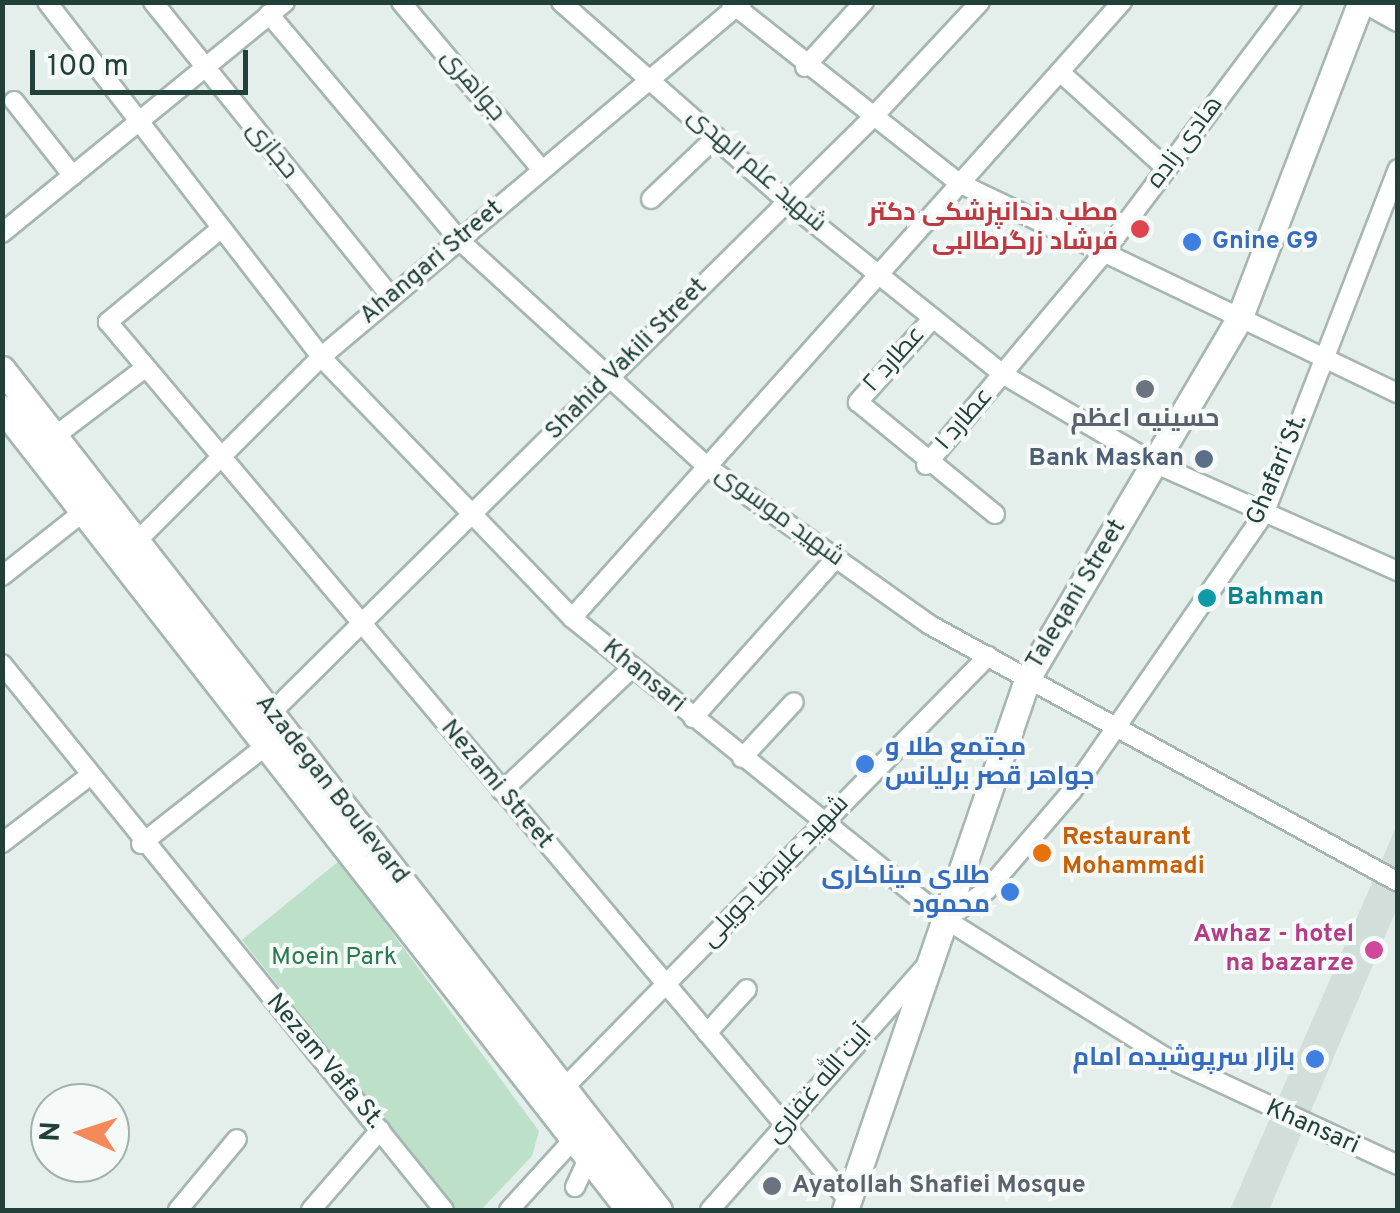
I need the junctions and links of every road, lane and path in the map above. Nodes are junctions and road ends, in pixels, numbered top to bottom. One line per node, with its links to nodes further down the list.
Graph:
1 (47, 2): 21 (street, Khansari)
2 (153, 2): 16 (street, حجازی)
3 (285, 2): 13 (street)
4 (402, 2): 25 (street, جواهری)
5 (864, 2): 15 (street)
6 (980, 2): 20 (street, Shahid Vakili Street)
7 (1122, 2): 17 (street)
8 (1292, 2): 23 (street, هادی زاده)
9 (1361, 2): 37 (main road, Taleqani Street)
10 (1369, 2): 14 (main road)
11 (736, 4): 15 (street); 18 (street, Ahangari Street)
12 (569, 5): 18 (street, شهید علم الهدی)
13 (269, 14): 16 (street); 32 (street, شهید موسوی)
14 (1398, 18)
15 (805, 67): 20 (street)
16 (203, 68): 21 (street); 35 (street, حجازی)
17 (1060, 72): 23 (street); 27 (street)
18 (651, 80): 22 (street, شهید علم الهدی); 25 (street, Ahangari Street)
19 (14, 101): 26 (street)
20 (872, 118): 27 (street); 29 (street, Shahid Vakili Street)
21 (137, 122): 26 (street); 30 (street, Khansari)
22 (716, 138): 28 (street); 29 (street, شهید علم الهدی)
23 (1167, 169): 33 (street, هادی زاده)
24 (1398, 169): 39 (street, Ghafari St.)
25 (542, 170): 32 (street, Ahangari Street)
26 (72, 176): 31 (street)
27 (959, 184): 33 (street); 34 (street)
28 (651, 199)
29 (788, 202): 34 (street, شهید علم الهدی); 43 (street, Shahid Vakili Street)
30 (218, 231): 38 (street, Khansari); 40 (street, Nezami Street)
31 (2, 233)
32 (459, 240): 35 (street, Ahangari Street); 43 (street, شهید موسوی)
33 (1102, 254): 37 (street); 42 (street, هادی زاده)
34 (877, 275): 36 (street, شهید علم الهدی); 50 (street)
35 (391, 298): 38 (street, Ahangari Street)
36 (932, 318): 42 (street, شهید علم الهدی); 48 (street, عطارد ۲)
37 (1240, 319): 39 (street); 49 (main road, Taleqani Street)
38 (320, 357): 47 (street, Ahangari Street); 54 (street, Khansari)
39 (1324, 359): 44 (street); 53 (street, Ghafari St.)
40 (145, 368): 46 (street); 47 (street, Nezami Street)
41 (2, 369): 46 (main road, Azadegan Boulevard)
42 (1004, 375): 48 (street, عطارد ۱); 49 (street, شهید علم الهدی)
43 (610, 377): 50 (street, شهید موسوی); 54 (street, Shahid Vakili Street)
44 (1398, 393)
45 (2, 408): 51 (main road, Azadegan Boulevard)
46 (55, 436): 55 (main road, Azadegan Boulevard)
47 (220, 459): 55 (street, Ahangari Street); 60 (street, Nezami Street)
48 (926, 464): 52 (street)
49 (1156, 464): 53 (street, شهید علم الهدی); 64 (main road, Taleqani Street)
50 (709, 468): 56 (street, شهید موسوی); 59 (street)
51 (83, 512): 58 (street); 69 (main road, Azadegan Boulevard)
52 (995, 514)
53 (1264, 514): 57 (street, شهید علم الهدی); 68 (street, Ghafari St.)
54 (468, 517): 59 (street, Khansari); 60 (street, Shahid Vakili Street)
55 (137, 541): 66 (main road, Azadegan Boulevard)
56 (836, 558): 61 (street, شهید موسوی); 67 (street)
57 (1398, 571)
58 (2, 576)
59 (572, 618): 63 (street, Khansari)
60 (360, 624): 66 (street, Shahid Vakili Street); 72 (street, Nezami Street)
61 (988, 656): 64 (street, شهید موسوی); 73 (street, شهید علیرضا جویلی)
62 (2, 664): 71 (street, Nezam Vafa St.)
63 (632, 668): 67 (street, Khansari); 72 (street)
64 (1028, 676): 68 (street, شهید موسوی); 77 (main road, Taleqani Street)
65 (794, 702): 70 (street)
66 (270, 713): 82 (main road, Azadegan Boulevard)
67 (692, 718): 70 (street, Khansari)
68 (1120, 726): 76 (street, شهید موسوی); 77 (street, Ghafari St.)
69 (268, 744): 75 (street); 86 (main road, Azadegan Boulevard)
70 (742, 758): 73 (street, Khansari)
71 (88, 777): 74 (street); 75 (street, Nezam Vafa St.)
72 (502, 791): 79 (street, Nezami Street)
73 (823, 823): 77 (street, Khansari); 79 (street, شهید علیرضا جویلی)
74 (2, 842)
75 (142, 844): 84 (street, Nezam Vafa St.)
76 (1398, 882)
77 (945, 919): 78 (main road, Taleqani Street); 87 (street, Khansari)
78 (931, 960): 83 (street, آیت الله غفاری); 89 (main road, Taleqani Street)
79 (666, 984): 81 (street, Nezami Street); 82 (street, شهید علیرضا جویلی)
80 (747, 989): 81 (street)
81 (706, 1033): 83 (street, Nezami Street)
82 (564, 1089): 95 (main road, Azadegan Boulevard)
83 (785, 1126): 89 (street, Nezami Street); 96 (street, آیت الله غفاری)
84 (380, 1130): 91 (street); 92 (street, Nezam Vafa St.)
85 (237, 1138): 90 (street)
86 (581, 1150): 88 (street); 93 (street); 94 (main road, Azadegan Boulevard)
87 (1398, 1165)
88 (575, 1187)
89 (846, 1205)
90 (178, 1210)
91 (311, 1210)
92 (444, 1210)
93 (508, 1210)
94 (629, 1210)
95 (659, 1210)
96 (710, 1210)

